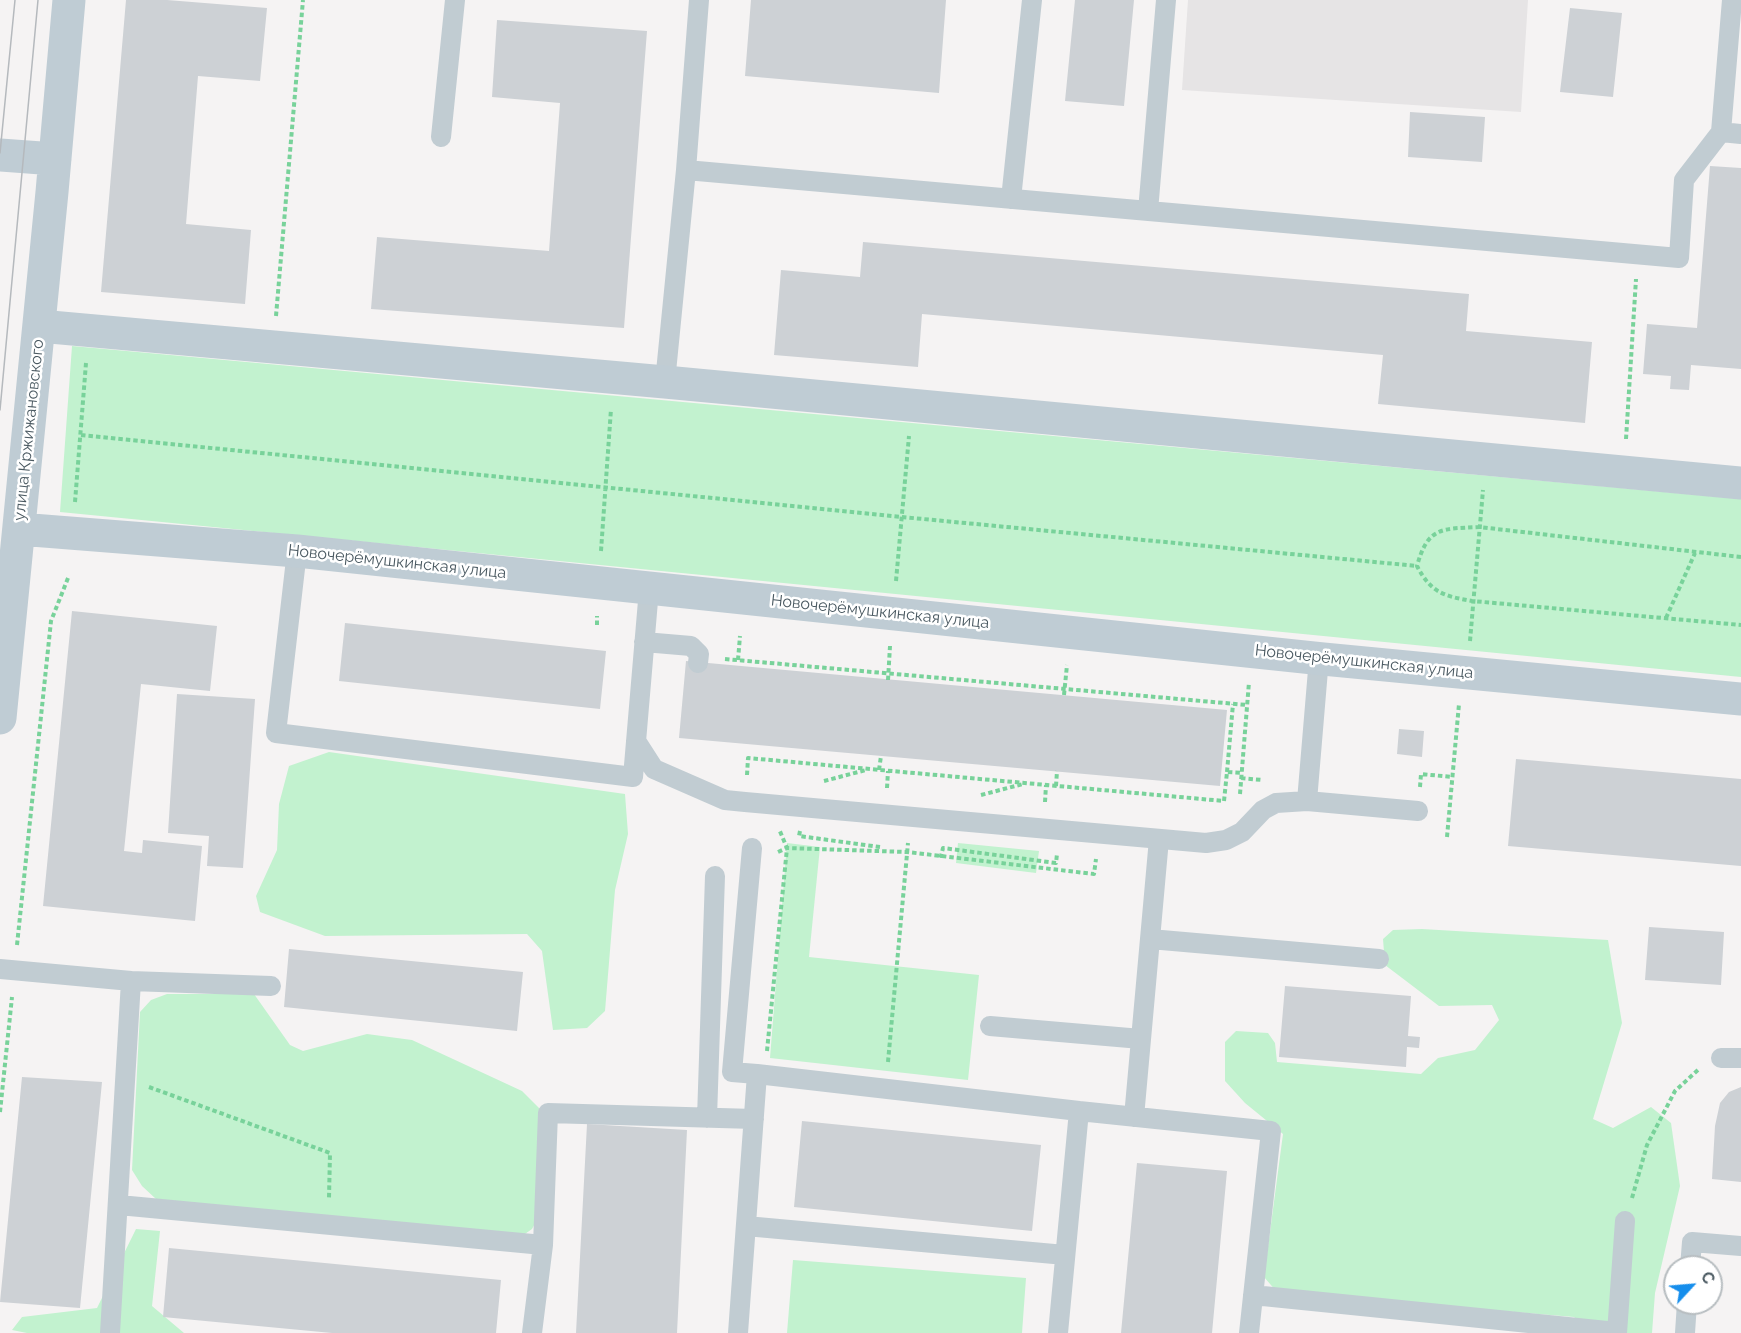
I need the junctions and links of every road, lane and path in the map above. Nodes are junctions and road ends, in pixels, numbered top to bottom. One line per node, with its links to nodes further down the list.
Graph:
1 (69, 0): 12 (street, улица Кржижановского)
2 (303, 0): 17 (path)
3 (455, 0): 10 (lane)
4 (699, 0): 13 (lane)
5 (1032, 0): 14 (lane)
6 (1166, 0): 15 (lane)
7 (1732, 0): 8 (lane)
8 (1721, 132): 9 (lane); 16 (lane)
9 (1741, 134)
10 (441, 137)
11 (0, 155): 12 (street)
12 (56, 159): 18 (street, улица Кржижановского)
13 (686, 170): 14 (lane); 21 (lane)
14 (1011, 199): 15 (lane)
15 (1148, 211): 16 (lane)
16 (1637, 255): 24 (path)
17 (276, 320)
18 (39, 326): 20 (street); 31 (street, улица Кржижановского)
19 (86, 361): 23 (path)
20 (614, 378): 21 (street); 27 (path)
21 (665, 382): 22 (street)
22 (911, 406): 25 (street); 29 (path)
23 (81, 435): 27 (path); 28 (path)
24 (1626, 440)
25 (1485, 460): 26 (street); 30 (path)
26 (1741, 483)
27 (605, 487): 29 (path); 37 (path)
28 (74, 512)
29 (902, 517): 35 (path); 40 (path)
30 (1479, 527): 33 (path); 35 (path); 39 (path)
31 (19, 529): 32 (street, Новочерёмушкинская улица); 59 (street, улица Кржижановского)
32 (297, 551): 37 (street, Новочерёмушкинская улица); 60 (lane)
33 (1695, 553): 34 (path); 41 (path)
34 (1741, 557)
35 (1417, 566): 39 (path)
36 (68, 578): 86 (path)
37 (599, 584): 38 (street, Новочерёмушкинская улица); 42 (path)
38 (649, 589): 40 (street, Новочерёмушкинская улица); 45 (lane)
39 (1472, 601): 41 (path); 53 (path)
40 (894, 614): 46 (street, Новочерёмушкинская улица); 50 (path)
41 (1666, 618): 43 (path)
42 (597, 625)
43 (1741, 625)
44 (740, 636): 48 (path)
45 (644, 642): 47 (lane); 60 (lane)
46 (1319, 658): 53 (street, Новочерёмушкинская улица); 67 (lane)
47 (699, 660): 48 (path)
48 (738, 660): 50 (path)
49 (1067, 665): 54 (path)
50 (888, 673): 51 (path); 54 (path)
51 (888, 680)
52 (1250, 682): 58 (path)
53 (1464, 687): 56 (street, Новочерёмушкинская улица); 73 (path)
54 (1065, 689): 55 (path); 57 (path)
55 (1064, 695)
56 (1741, 699)
57 (1233, 704): 58 (path); 64 (path)
58 (1248, 705): 65 (path)
59 (0, 706)
60 (636, 741): 68 (lane)
61 (881, 756): 62 (path)
62 (879, 770): 66 (path); 68 (path)
63 (1057, 771): 66 (path)
64 (1227, 772): 65 (path); 66 (path)
65 (1242, 773): 71 (path)
66 (1056, 786)
67 (1307, 801): 69 (lane); 71 (lane)
68 (745, 802): 74 (lane)
69 (1418, 811)
70 (778, 828): 78 (path)
71 (1236, 835): 74 (lane)
72 (799, 836): 76 (path)
73 (1447, 837)
74 (1159, 839): 84 (lane)
75 (908, 842): 80 (path)
76 (879, 847)
77 (752, 848): 93 (lane)
78 (787, 848): 80 (path); 93 (path)
79 (901, 850): 82 (path)
80 (907, 852): 81 (path); 95 (path)
81 (1097, 853)
82 (1056, 863)
83 (715, 876): 99 (lane)
84 (1150, 939): 85 (lane); 90 (lane)
85 (1379, 959)
86 (7, 970): 87 (lane); 97 (path)
87 (131, 981): 88 (lane); 94 (lane)
88 (272, 986)
89 (990, 1026): 90 (lane)
90 (1142, 1039): 98 (lane)
91 (1721, 1058): 92 (lane); 102 (path)
92 (1741, 1058)
93 (761, 1075): 95 (lane); 100 (lane)
94 (126, 1078): 101 (lane); 103 (path)
95 (885, 1090): 96 (lane)
96 (1079, 1111): 98 (lane); 107 (lane)
97 (0, 1112)
98 (1134, 1117): 109 (lane)
99 (707, 1118): 100 (lane); 105 (lane)
100 (754, 1119): 104 (lane)
101 (119, 1205): 103 (lane); 111 (lane)
102 (1625, 1221): 116 (lane)
103 (329, 1225): 105 (lane)
104 (746, 1226): 107 (lane); 113 (lane)
105 (543, 1245): 112 (lane)
106 (1741, 1246): 108 (lane)
107 (1065, 1255): 114 (lane)
108 (1691, 1255)
109 (1253, 1295): 115 (lane); 116 (lane)
110 (1686, 1315): 117 (lane)
111 (110, 1333)
112 (532, 1333)
113 (738, 1333)
114 (1058, 1333)
115 (1249, 1333)
116 (1617, 1333)
117 (1685, 1333)

